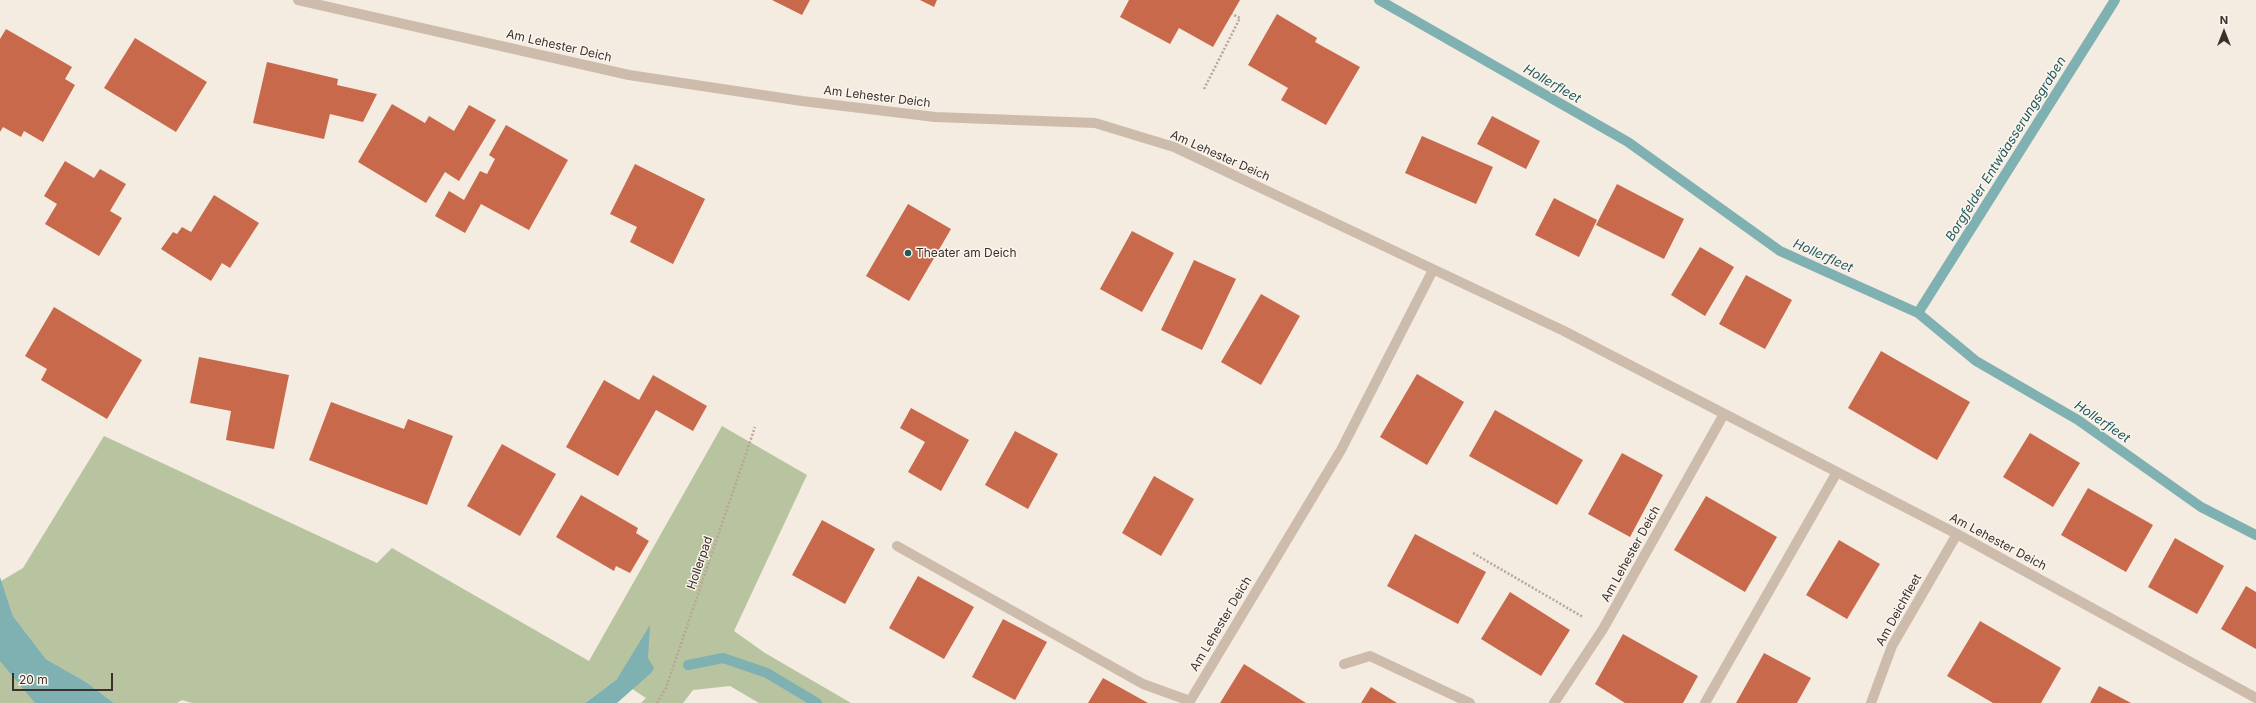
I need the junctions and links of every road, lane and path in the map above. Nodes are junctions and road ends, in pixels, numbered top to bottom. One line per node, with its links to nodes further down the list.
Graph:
1 (298, 0): 4 (street, Am Lehester Deich)
2 (1232, 14): 3 (path)
3 (1204, 89)
4 (1433, 270): 5 (street, Am Lehester Deich); 9 (street, Am Lehester Deich)
5 (1724, 414): 7 (street, Am Lehester Deich); 11 (street, Am Lehester Deich)
6 (755, 427): 14 (path, Hollerpad)
7 (1837, 472): 8 (street, Am Lehester Deich); 17 (street)
8 (1957, 534): 13 (street, Am Lehester Deich); 18 (street, Am Deichfleet)
9 (897, 546)
10 (1473, 552): 11 (path)
11 (1603, 629): 16 (street, Am Lehester Deich)
12 (1344, 664): 15 (street)
13 (2256, 698)
14 (657, 703)
15 (1470, 703)
16 (1554, 703)
17 (1705, 703)
18 (1871, 703)

